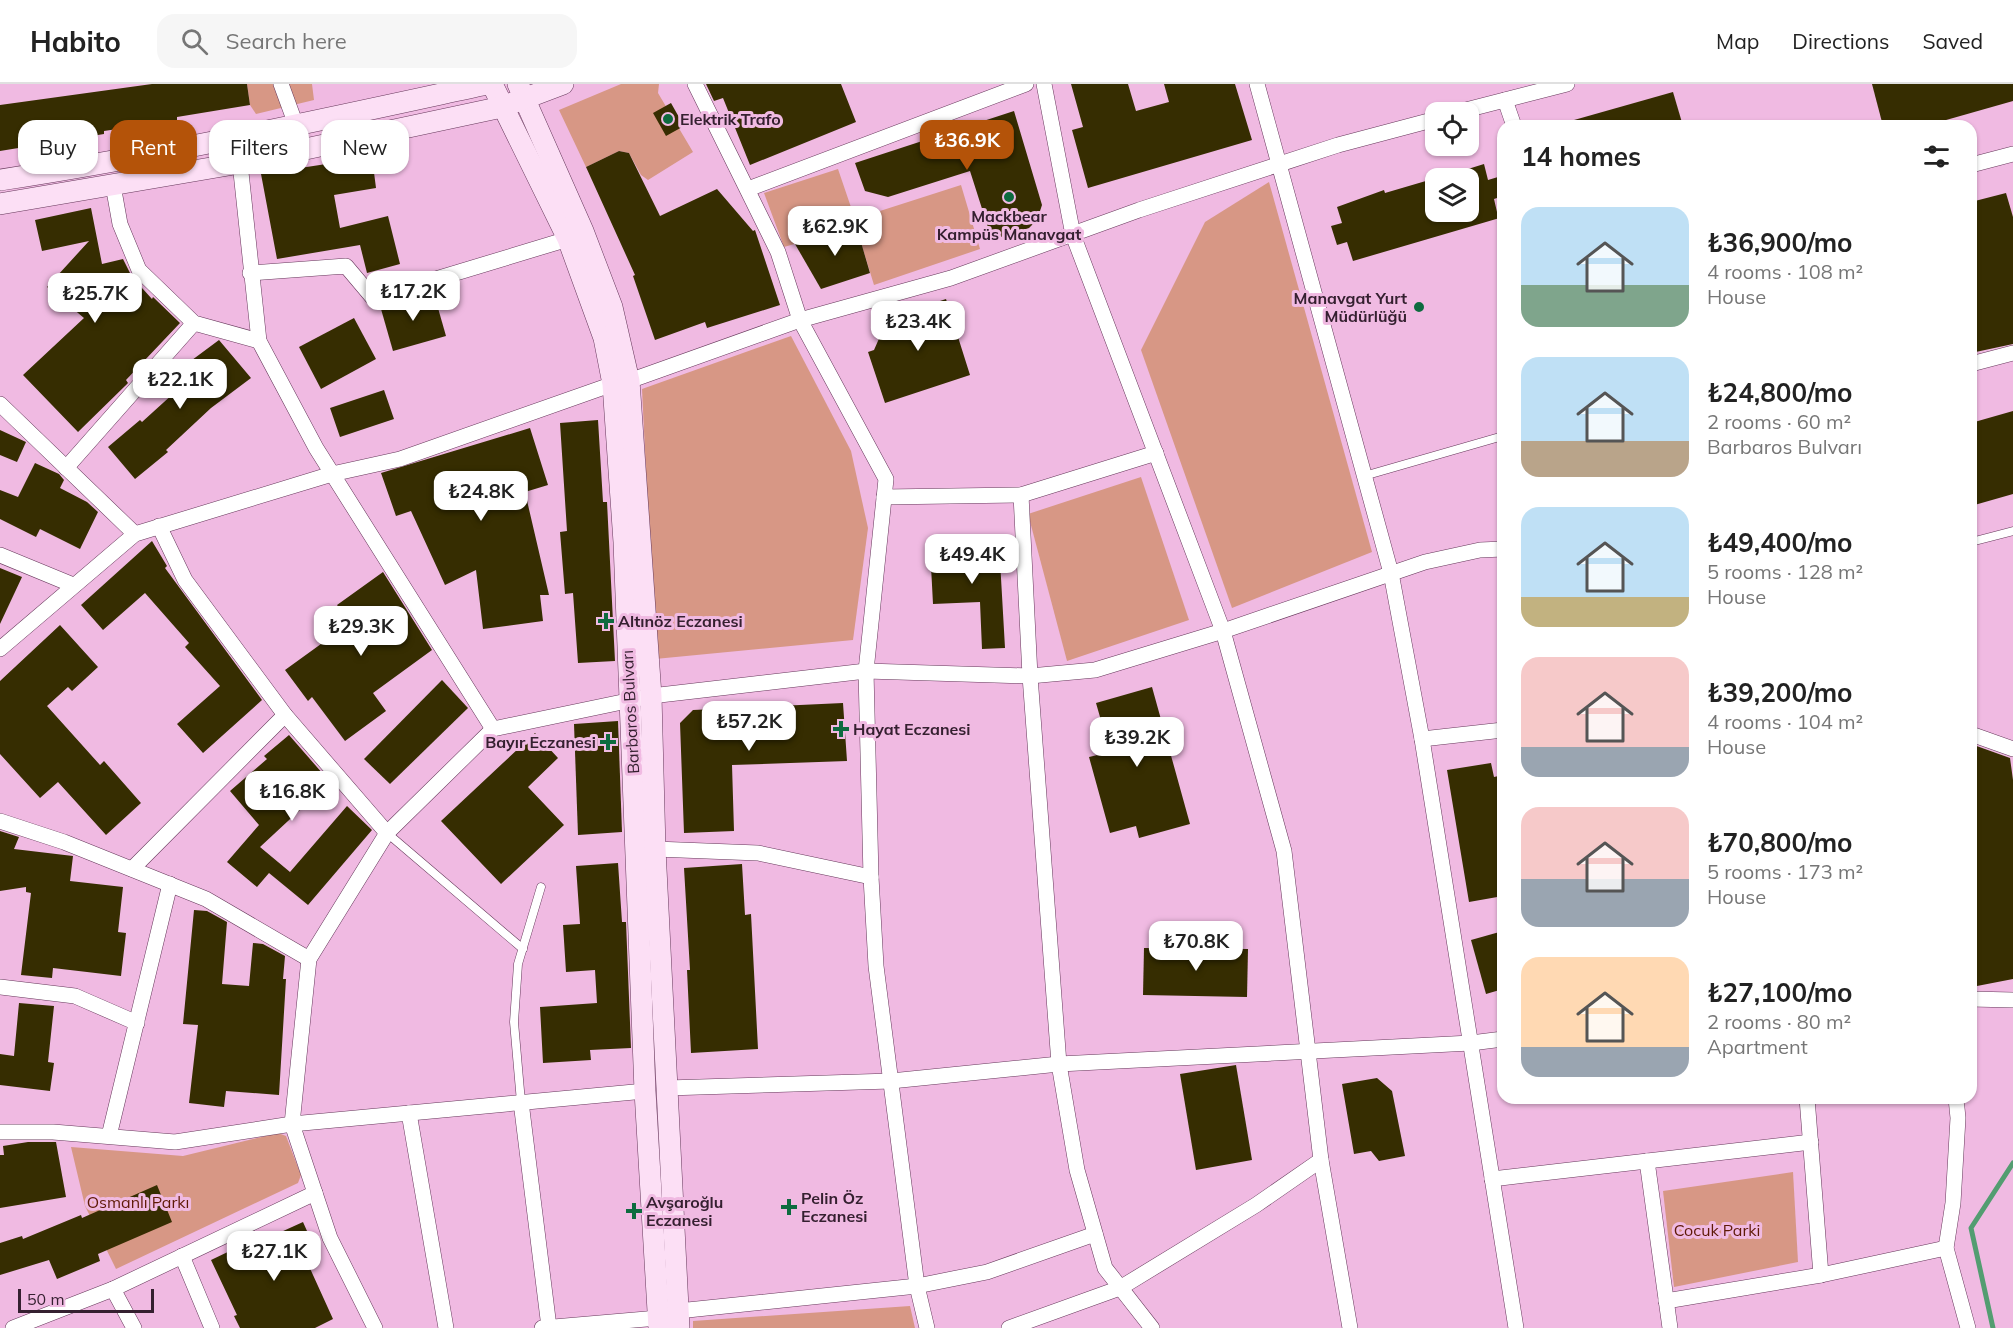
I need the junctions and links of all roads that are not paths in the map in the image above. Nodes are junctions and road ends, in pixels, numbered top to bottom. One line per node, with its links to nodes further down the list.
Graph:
1 (281, 84): 14 (street)
2 (487, 84): 17 (street)
3 (492, 84): 12 (street, Barbaros Bulvarı)
4 (563, 84): 10 (street)
5 (695, 84): 27 (street)
6 (1026, 84): 27 (street)
7 (1044, 84): 29 (street)
8 (1257, 84): 22 (street)
9 (1567, 84): 11 (street)
10 (522, 92): 12 (street); 37 (street, Barbaros Bulvarı)
11 (1505, 100): 13 (street); 15 (street)
12 (502, 107): 19 (street); 30 (street, Barbaros Bulvarı)
13 (1479, 107)
14 (294, 120)
15 (1512, 120)
16 (1425, 121): 22 (street)
17 (309, 122)
18 (209, 143): 25 (street)
19 (309, 149)
20 (2013, 154): 21 (street)
21 (1977, 163)
22 (1280, 165): 29 (street); 43 (street)
23 (209, 169): 26 (street)
24 (241, 174): 31 (street)
25 (0, 180)
26 (113, 185): 28 (street); 33 (street)
27 (748, 189): 32 (street)
28 (0, 204)
29 (1073, 235): 32 (street); 40 (street)
30 (568, 239): 31 (street); 37 (street, Barbaros Bulvarı)
31 (250, 273): 34 (street)
32 (800, 320): 37 (street); 45 (street)
33 (194, 323): 34 (street); 41 (street)
34 (259, 341): 42 (street)
35 (2013, 353): 36 (street)
36 (1977, 362)
37 (621, 383): 42 (street); 58 (street, Barbaros Bulvarı); 59 (street, Barbaros Bulvarı)
38 (0, 404): 41 (street)
39 (1497, 438): 43 (lane)
40 (1156, 453): 44 (street); 54 (street)
41 (66, 468): 48 (street)
42 (332, 474): 46 (street); 61 (street)
43 (1364, 476): 52 (street)
44 (1021, 495): 45 (street); 57 (street)
45 (884, 497): 56 (street)
46 (159, 526): 48 (street); 60 (street)
47 (2013, 531): 49 (lane)
48 (135, 534): 53 (street)
49 (1977, 540)
50 (1497, 549): 52 (street)
51 (0, 555): 53 (street)
52 (1391, 573): 54 (street); 64 (street)
53 (73, 585): 55 (street)
54 (1222, 631): 57 (street); 81 (street)
55 (0, 649)
56 (866, 671): 57 (street); 58 (street); 70 (street)
57 (1030, 676): 82 (street)
58 (651, 696): 59 (street); 68 (street, Barbaros Bulvarı)
59 (629, 699): 61 (street); 85 (street, Barbaros Bulvarı)
60 (285, 715): 67 (street); 69 (street)
61 (494, 729): 67 (street)
62 (1497, 731): 64 (street)
63 (1977, 736): 65 (street)
64 (1422, 739): 80 (street)
65 (2013, 749)
66 (0, 821): 69 (street)
67 (387, 833): 73 (lane); 74 (street)
68 (656, 849): 70 (street); 84 (street, Barbaros Bulvarı)
69 (132, 869): 71 (street)
70 (871, 877): 83 (street)
71 (170, 884): 74 (street); 78 (street)
72 (541, 887): 73 (lane)
73 (523, 949): 86 (lane)
74 (309, 959): 90 (street)
75 (0, 987): 78 (street)
76 (1977, 999): 77 (street)
77 (2013, 1000)
78 (137, 1023): 92 (street)
79 (1497, 1040): 80 (street)
80 (1471, 1043): 81 (street); 96 (street)
81 (1309, 1052): 82 (street); 94 (street)
82 (1059, 1064): 83 (street); 98 (street)
83 (891, 1081): 84 (street); 102 (street)
84 (667, 1088): 106 (street, Barbaros Bulvarı)
85 (645, 1091): 86 (street); 106 (street, Barbaros Bulvarı)
86 (521, 1102): 89 (street); 107 (street)
87 (1808, 1104): 93 (street)
88 (1957, 1104): 99 (street)
89 (409, 1113): 90 (street); 112 (street)
90 (292, 1124): 92 (street); 97 (street)
91 (0, 1132): 92 (street)
92 (109, 1136)
93 (1811, 1142): 95 (street); 101 (street)
94 (1322, 1160): 103 (street); 117 (street)
95 (1647, 1161): 96 (street); 105 (street)
96 (1492, 1179): 118 (street)
97 (315, 1193): 100 (street); 111 (street)
98 (1095, 1234): 102 (street); 103 (street)
99 (1946, 1248): 101 (street); 120 (street)
100 (182, 1256): 104 (street); 110 (street)
101 (1821, 1275): 105 (street)
102 (917, 1286): 106 (street); 114 (street)
103 (1120, 1288): 115 (street); 116 (street)
104 (113, 1289): 108 (street); 109 (street)
105 (1666, 1301): 119 (street)
106 (668, 1321): 107 (street)
107 (549, 1327): 113 (street)
108 (13, 1328)
109 (134, 1328)
110 (212, 1328)
111 (375, 1328)
112 (446, 1328)
113 (542, 1328)
114 (927, 1328)
115 (1009, 1328)
116 (1152, 1328)
117 (1350, 1328)
118 (1516, 1328)
119 (1670, 1328)
120 (1968, 1328)

